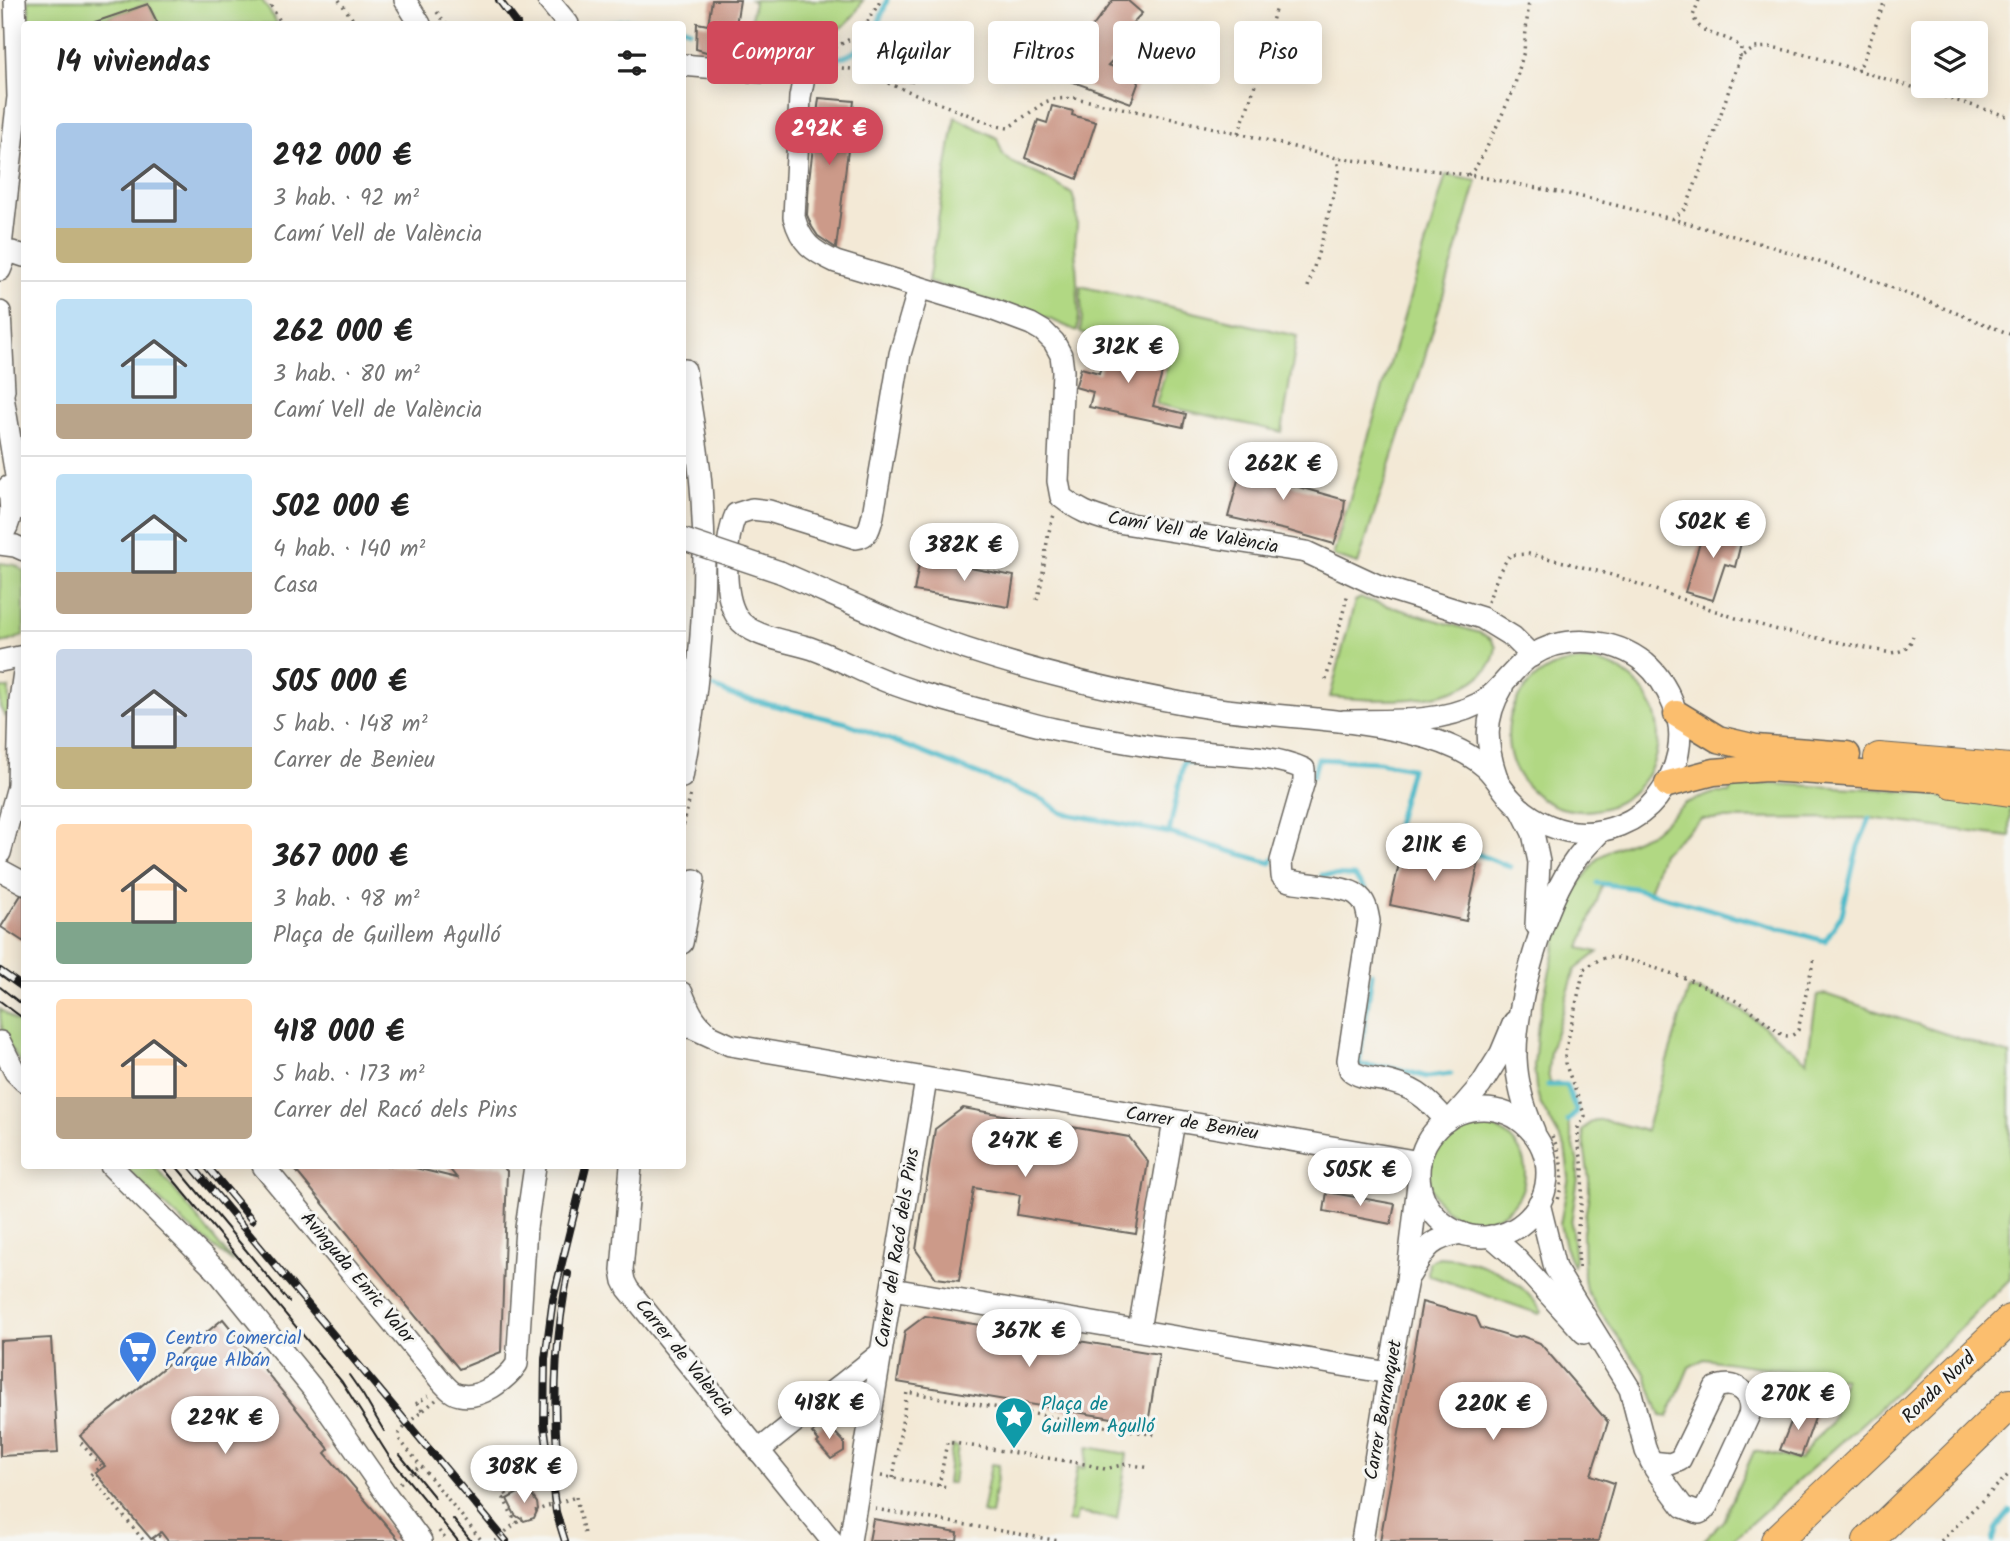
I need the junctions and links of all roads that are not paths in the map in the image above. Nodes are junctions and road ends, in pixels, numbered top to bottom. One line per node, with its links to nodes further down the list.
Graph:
1 (15, 0): 7 (street)
2 (405, 0): 4 (street)
3 (548, 0): 5 (street)
4 (419, 21)
5 (566, 21)
6 (686, 65): 12 (street)
7 (8, 131): 9 (street)
8 (21, 157): 9 (street)
9 (9, 172): 10 (street)
10 (9, 252): 11 (street)
11 (0, 270)
12 (919, 288): 23 (street, Camí Vell de València); 52 (street)
13 (0, 312): 16 (street)
14 (686, 377): 30 (street)
15 (0, 378): 16 (street)
16 (6, 410): 17 (street)
17 (5, 443): 18 (street); 19 (street)
18 (21, 498)
19 (0, 538)
20 (686, 540): 29 (street, bridge)
21 (0, 544): 22 (street)
22 (21, 549)
23 (1532, 656): 26 (street); 28 (street)
24 (21, 657): 25 (street)
25 (1, 661)
26 (1510, 675): 29 (street); 35 (street)
27 (21, 693): 41 (street)
28 (1677, 714): 31 (main road); 37 (street)
29 (1345, 721): 35 (street)
30 (686, 756)
31 (1879, 758): 32 (main road); 33 (highway)
32 (2010, 762)
33 (2010, 769)
34 (1911, 777): 36 (main road); 37 (main road); 38 (highway)
35 (1499, 783): 39 (street)
36 (2010, 783)
37 (1668, 784): 40 (street)
38 (2010, 791)
39 (1521, 809): 40 (street); 44 (street)
40 (1601, 831): 44 (street)
41 (0, 853)
42 (686, 895): 43 (street)
43 (686, 922)
44 (1531, 964): 46 (street)
45 (686, 1002): 48 (street, Carrer de Benieu)
46 (1521, 1004): 52 (street); 54 (street)
47 (686, 1027): 48 (street, Carrer de Benieu)
48 (717, 1039): 51 (street, Carrer de Benieu)
49 (0, 1042): 50 (street)
50 (13, 1074)
51 (926, 1080): 53 (street, Carrer de Benieu); 64 (street, Carrer del Racó dels Pins)
52 (1450, 1118): 54 (street); 59 (street)
53 (1174, 1121): 59 (street, Carrer de Benieu); 66 (street)
54 (1543, 1134): 60 (street)
55 (114, 1169): 73 (street)
56 (265, 1169): 57 (street, Avinguda Enric Valor)
57 (531, 1169)
58 (631, 1169): 71 (street, Carrer de València)
59 (1419, 1170): 61 (street); 63 (street, Carrer Barranquet)
60 (1548, 1203): 62 (street); 69 (street)
61 (1462, 1233): 62 (street); 63 (street)
62 (1491, 1236): 69 (street)
63 (1407, 1280): 68 (street, Carrer Barranquet)
64 (892, 1289): 66 (street); 67 (street, Carrer del Racó dels Pins)
65 (2010, 1320): 77 (highway, Ronda Nord)
66 (1139, 1330): 68 (street)
67 (881, 1353): 71 (street); 75 (street, Carrer del Racó dels Pins)
68 (1389, 1373): 76 (street, Carrer Barranquet)
69 (1621, 1373): 72 (street)
70 (2010, 1404): 78 (highway)
71 (758, 1451): 74 (street, Carrer de València)
72 (1651, 1462): 72 (street)
73 (421, 1541)
74 (832, 1541)
75 (850, 1541)
76 (1362, 1541)
77 (1776, 1541)
78 (1867, 1541)

